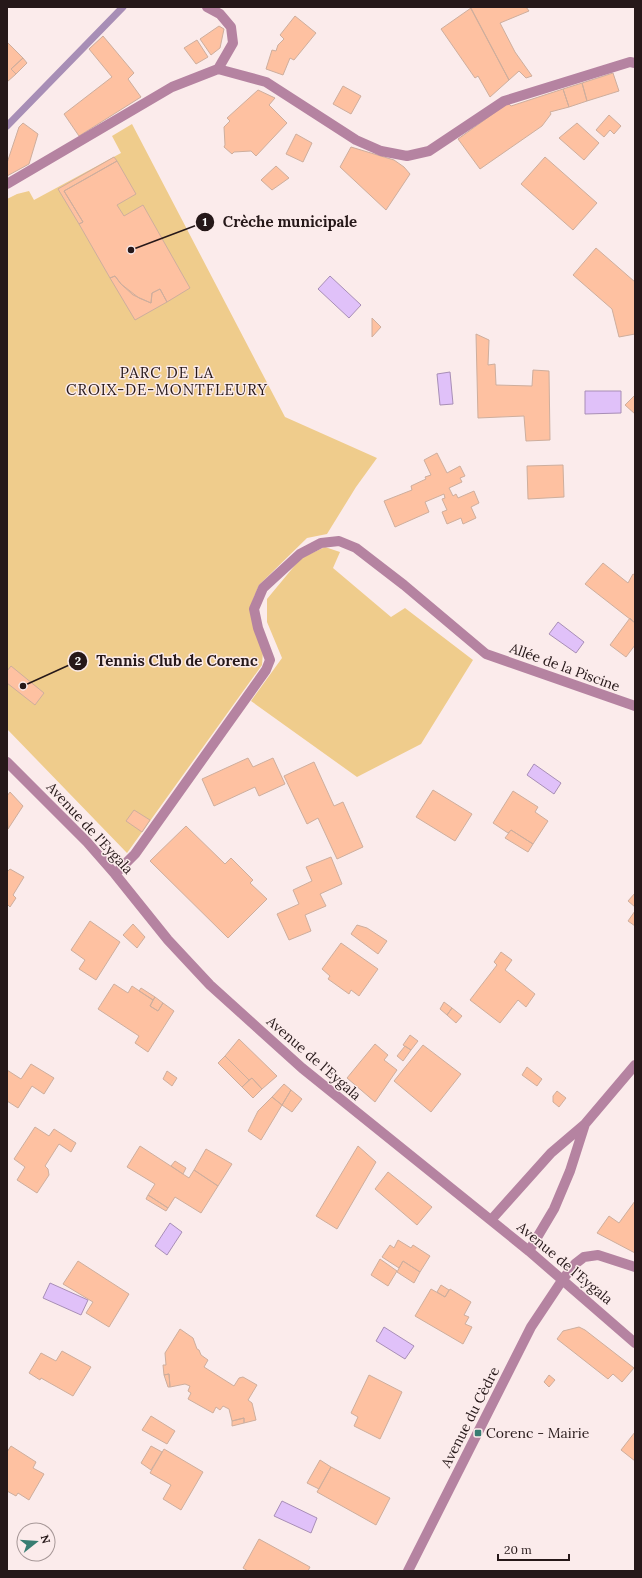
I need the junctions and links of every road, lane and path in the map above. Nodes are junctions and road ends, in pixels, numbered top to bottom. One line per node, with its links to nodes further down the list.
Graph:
1 (207, 7): 3 (street)
2 (635, 63): 3 (street)
3 (218, 69): 4 (street)
4 (7, 184)
5 (635, 706): 7 (street, Allée de la Piscine)
6 (7, 762): 7 (street, Avenue de l'Eygala)
7 (115, 874): 10 (street, Avenue de l'Eygala)
8 (635, 1065): 9 (street)
9 (585, 1124): 10 (street); 11 (street)
10 (491, 1220): 11 (street, Avenue de l'Eygala)
11 (529, 1250): 13 (street, Avenue de l'Eygala)
12 (635, 1267): 13 (street, Avenue du Cèdre)
13 (563, 1279): 14 (street, Avenue de l'Eygala); 15 (street, Avenue du Cèdre)
14 (635, 1343)
15 (408, 1571)

